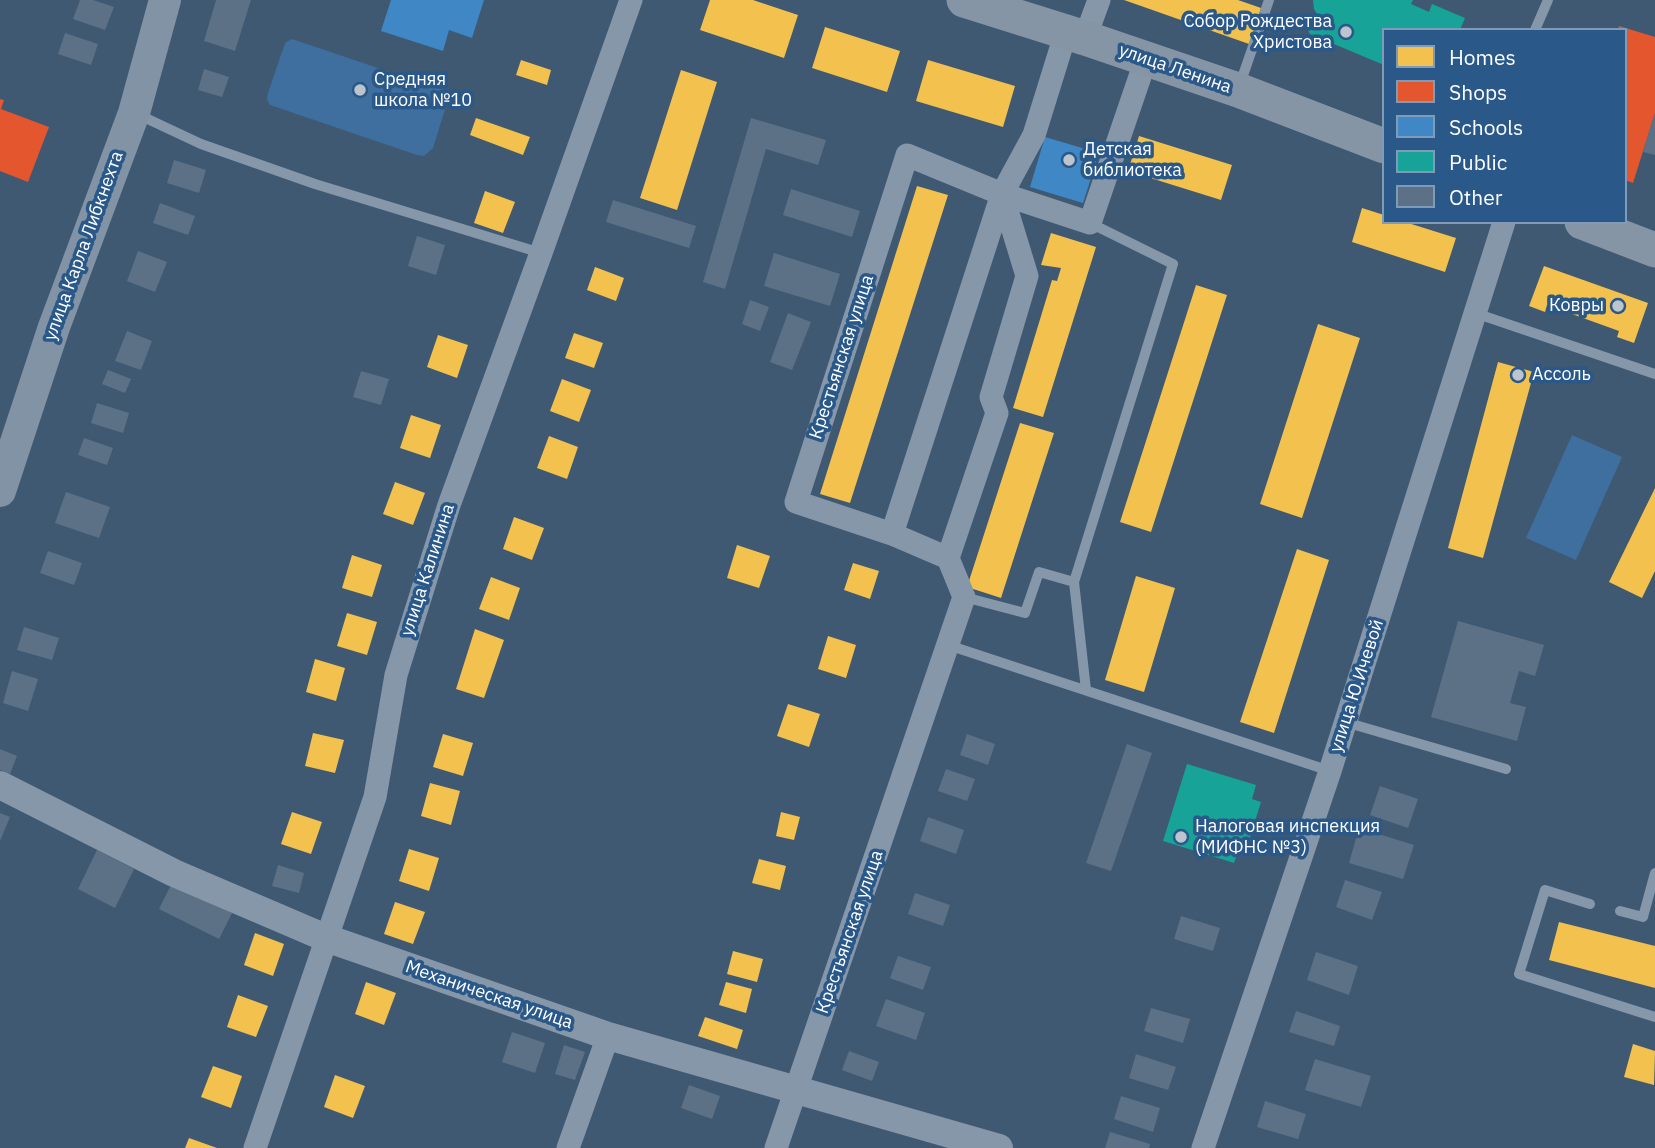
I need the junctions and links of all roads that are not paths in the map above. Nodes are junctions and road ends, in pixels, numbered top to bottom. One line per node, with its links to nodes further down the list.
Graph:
1 (165, 0): 11 (main road, улица Карла Либкнехта)
2 (631, 0): 18 (street, улица Калинина)
3 (964, 0): 8 (main road, улица Ленина)
4 (1098, 0): 8 (street)
5 (1269, 0): 10 (lane)
6 (1548, 0): 7 (lane)
7 (1536, 28)
8 (1076, 35): 9 (main road, улица Ленина); 13 (street)
9 (1146, 59): 10 (main road, улица Ленина); 14 (street)
10 (1238, 90): 12 (main road, улица Ленина)
11 (134, 113): 18 (lane); 21 (main road, улица Карла Либкнехта)
12 (1382, 145)
13 (1002, 194): 14 (street, Крестьянская улица); 22 (street); 22 (street, Крестьянская улица); 23 (street)
14 (1090, 223): 24 (lane)
15 (1502, 224): 19 (street, улица Ю.Ичевой)
16 (1587, 224): 17 (main road)
17 (1655, 250)
18 (541, 253): 35 (street, улица Калинина)
19 (1475, 313): 20 (lane); 28 (street, улица Ю.Ичевой)
20 (1655, 374)
21 (0, 491)
22 (892, 534): 23 (street, Крестьянская улица)
23 (948, 558): 25 (street)
24 (1074, 582): 25 (lane); 27 (lane)
25 (964, 597): 26 (street, Крестьянская улица)
26 (948, 645): 27 (lane); 38 (street, Крестьянская улица)
27 (1086, 690): 30 (lane)
28 (1345, 722): 29 (lane); 30 (street, улица Ю.Ичевой)
29 (1506, 769)
30 (1330, 771): 43 (street, улица Ю.Ичевой)
31 (0, 785): 35 (street, Механическая улица)
32 (1655, 873): 34 (lane)
33 (1590, 904): 36 (lane)
34 (1620, 911)
35 (327, 938): 37 (street, Механическая улица); 39 (street, улица Калинина)
36 (1655, 1017)
37 (608, 1036): 38 (street, Механическая улица); 40 (street)
38 (796, 1090): 41 (street, Крестьянская улица); 42 (street, Механическая улица)
39 (254, 1148)
40 (568, 1148)
41 (776, 1148)
42 (999, 1148)
43 (1203, 1148)

